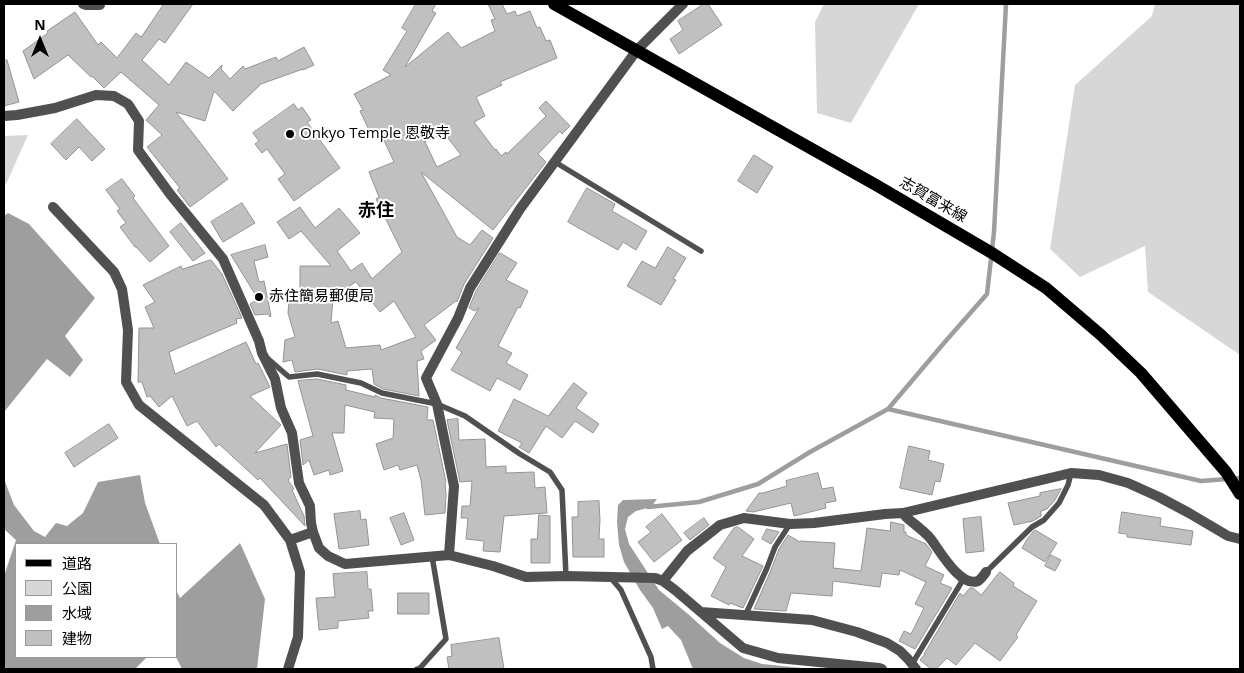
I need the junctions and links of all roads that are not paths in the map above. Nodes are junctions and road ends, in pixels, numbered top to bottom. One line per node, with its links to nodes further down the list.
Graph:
1 (83, 4): 4 (street)
2 (554, 4): 5 (main road, 志賀富来線)
3 (683, 4): 5 (street)
4 (100, 5)
5 (637, 50): 7 (street); 13 (main road, 志賀富来線)
6 (4, 116): 10 (street)
7 (555, 162): 9 (lane); 11 (street)
8 (53, 207): 18 (street)
9 (701, 251)
10 (262, 353): 11 (lane); 16 (street)
11 (437, 404): 19 (street); 22 (lane)
12 (1071, 473): 14 (street); 17 (street); 21 (lane)
13 (1240, 494)
14 (903, 513): 15 (street); 24 (street)
15 (790, 524): 25 (street); 27 (lane)
16 (313, 532): 18 (street); 20 (street)
17 (1240, 539)
18 (290, 540): 29 (street)
19 (449, 555): 20 (street); 22 (street)
20 (432, 556): 30 (lane)
21 (986, 572): 24 (street)
22 (566, 576): 23 (street)
23 (615, 577): 25 (street); 31 (lane)
24 (964, 578): 28 (lane)
25 (659, 579): 26 (street)
26 (701, 612): 27 (street); 32 (street)
27 (746, 616): 28 (street)
28 (914, 666)
29 (288, 669)
30 (417, 669)
31 (653, 669)
32 (882, 669)

